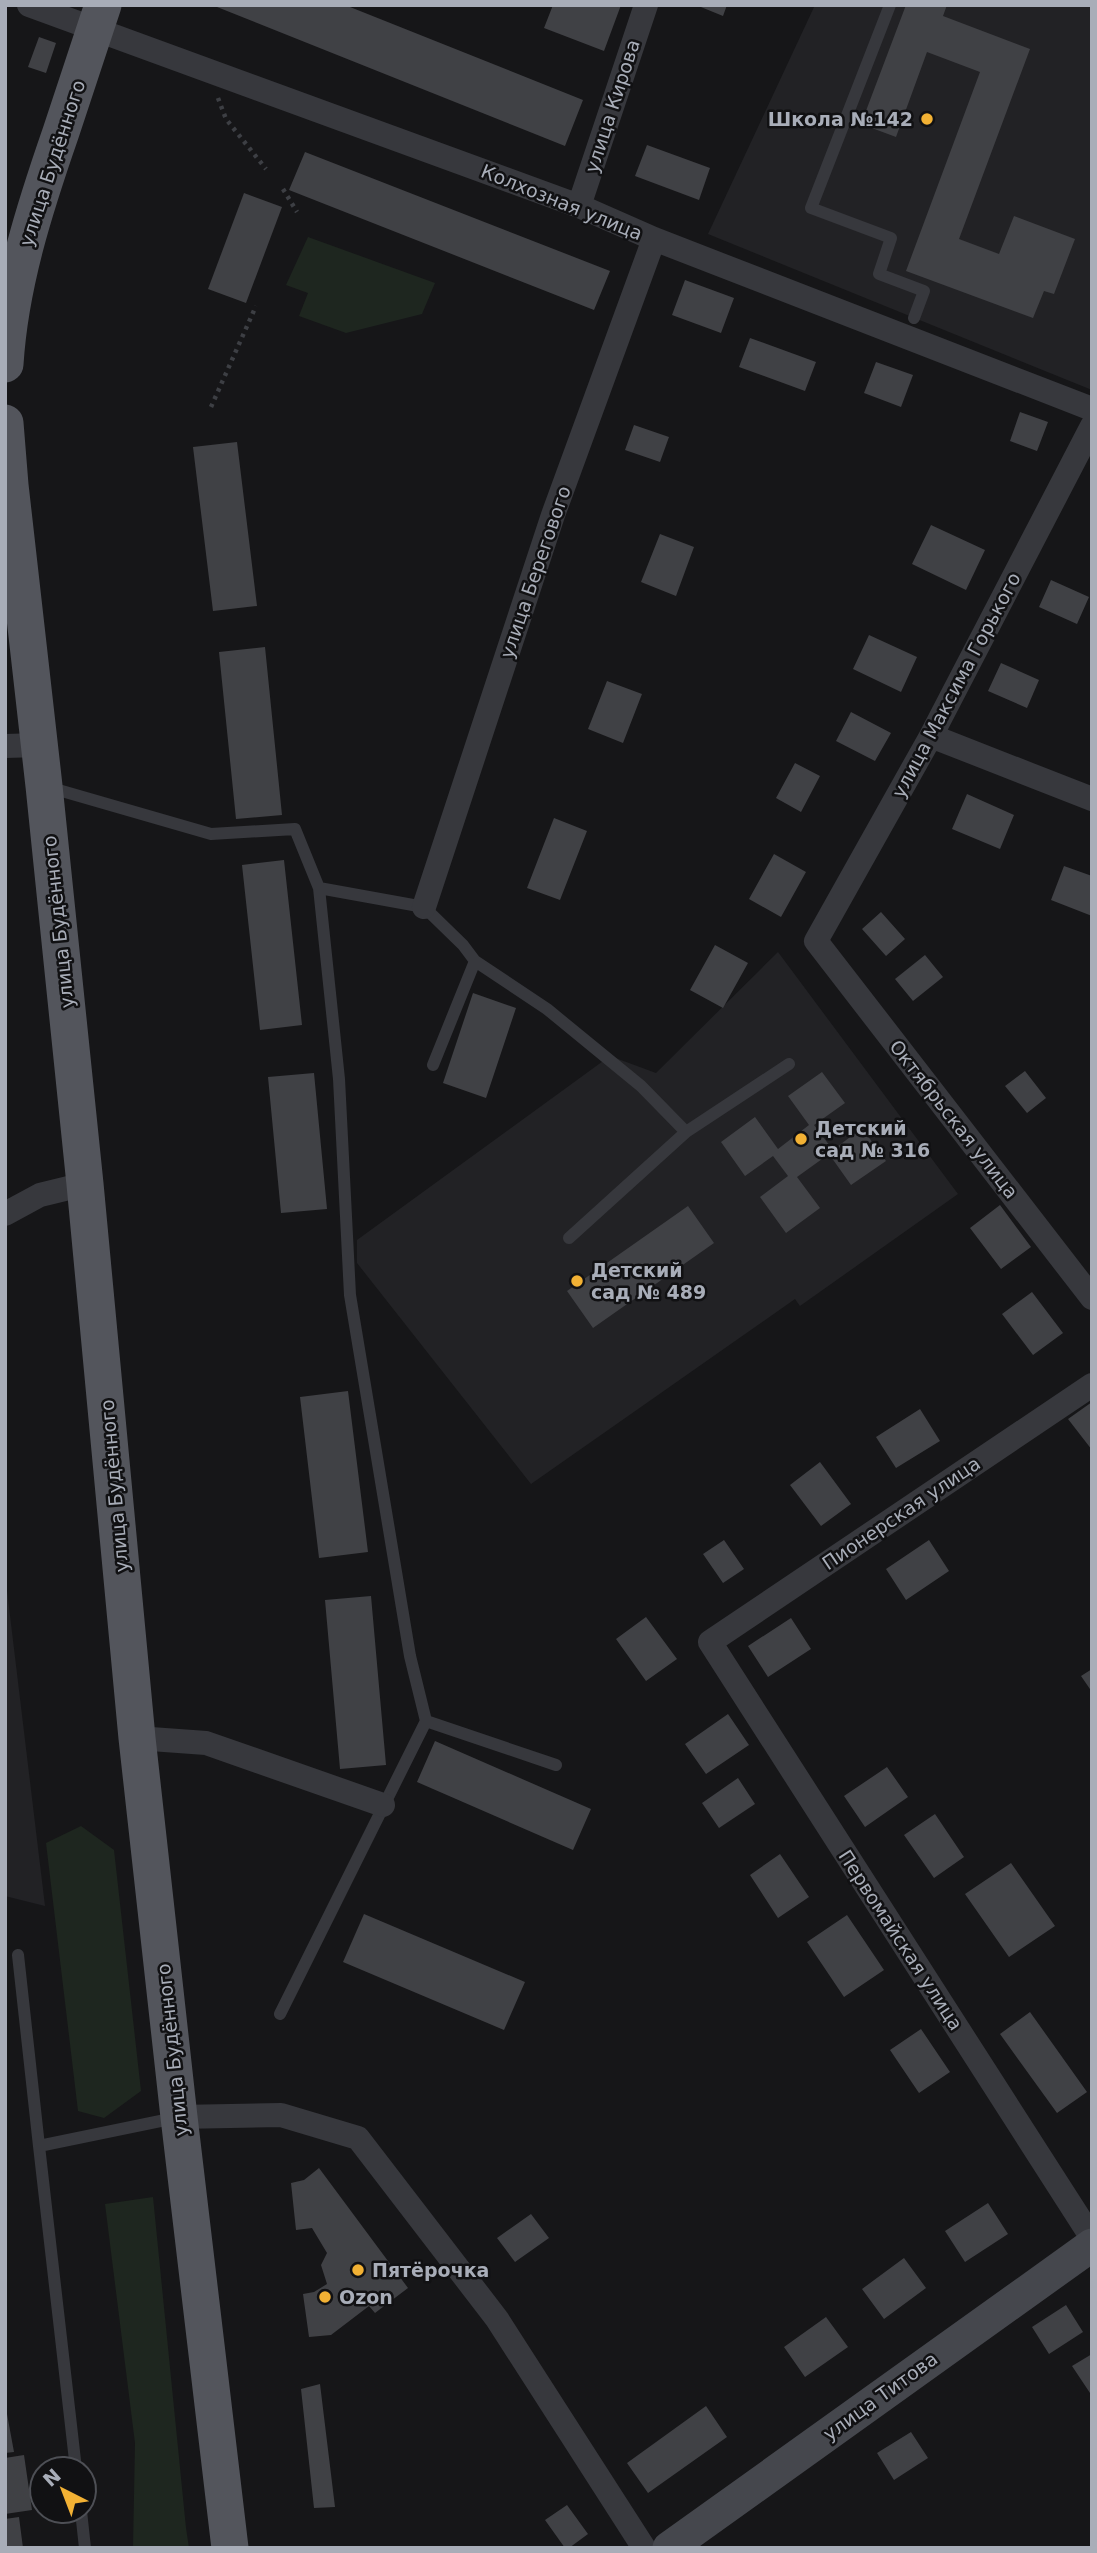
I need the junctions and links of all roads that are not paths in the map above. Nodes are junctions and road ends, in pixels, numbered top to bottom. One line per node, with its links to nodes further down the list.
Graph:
1 (29, 5): 4 (street, Колхозная улица)
2 (646, 5): 5 (street, улица Кирова)
3 (890, 5): 8 (lane)
4 (99, 18): 5 (street, Колхозная улица); 7 (main road, улица Будённого)
5 (579, 206): 6 (street, Колхозная улица)
6 (654, 239): 10 (street, Колхозная улица); 18 (street, улица Берегового)
7 (12, 265): 9 (main road, улица Будённого)
8 (914, 318)
9 (5, 364)
10 (1092, 409)
11 (5, 423): 14 (main road, улица Будённого)
12 (1092, 426): 13 (street, улица Максима Горького)
13 (931, 736): 16 (street); 19 (street, улица Максима Горького)
14 (22, 746): 15 (main road, улица Будённого)
15 (44, 786): 17 (lane); 24 (main road, улица Будённого)
16 (1092, 799)
17 (319, 888): 18 (lane); 30 (lane)
18 (424, 907): 20 (lane)
19 (816, 941): 27 (street, Октябрьская улица)
20 (475, 961): 22 (lane); 23 (lane)
21 (789, 1064): 23 (lane)
22 (433, 1065)
23 (686, 1132): 26 (lane)
24 (85, 1184): 25 (street); 31 (main road, улица Будённого)
25 (5, 1214)
26 (569, 1238)
27 (1092, 1298)
28 (1092, 1385): 29 (street, Пионерская улица)
29 (710, 1642): 38 (street, Первомайская улица)
30 (426, 1721): 32 (lane); 33 (lane)
31 (137, 1738): 33 (street); 36 (main road, улица Будённого)
32 (556, 1765)
33 (383, 1805): 35 (lane)
34 (18, 1955): 37 (lane)
35 (280, 2014)
36 (179, 2117): 37 (lane); 43 (main road, улица Будённого); 44 (street)
37 (39, 2146): 40 (lane)
38 (1092, 2238)
39 (1092, 2245): 45 (street, улица Титова)
40 (74, 2455)
41 (83, 2525): 42 (lane)
42 (85, 2548)
43 (230, 2548)
44 (644, 2548)
45 (669, 2548)

